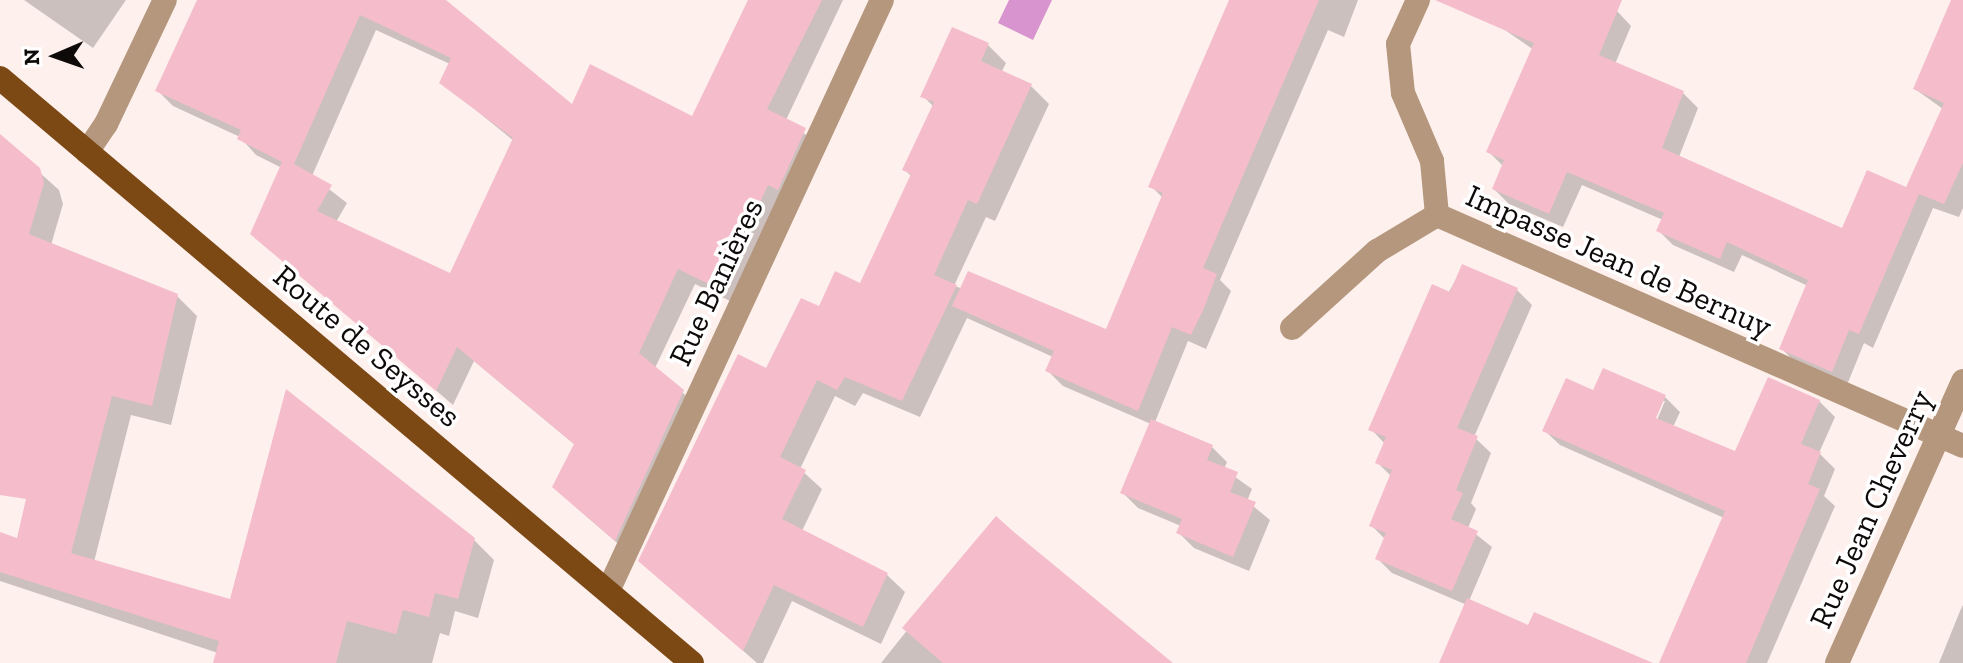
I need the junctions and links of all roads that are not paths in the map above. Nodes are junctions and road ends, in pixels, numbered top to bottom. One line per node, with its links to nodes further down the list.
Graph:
1 (165, 0): 5 (street)
2 (882, 0): 11 (street, Rue Banières)
3 (1418, 0): 6 (street, Impasse Jean de Bernuy)
4 (0, 78): 5 (main road, Route de Seysses)
5 (87, 152): 11 (main road, Route de Seysses)
6 (1437, 215): 7 (street); 9 (street, Impasse Jean de Bernuy)
7 (1292, 328)
8 (1963, 381): 9 (street, Rue Jean Cheverry)
9 (1939, 436): 10 (street, Impasse Jean de Bernuy); 13 (street, Rue Jean Cheverry)
10 (1963, 446)
11 (608, 591): 12 (main road, Route de Seysses)
12 (692, 663)
13 (1837, 663)

